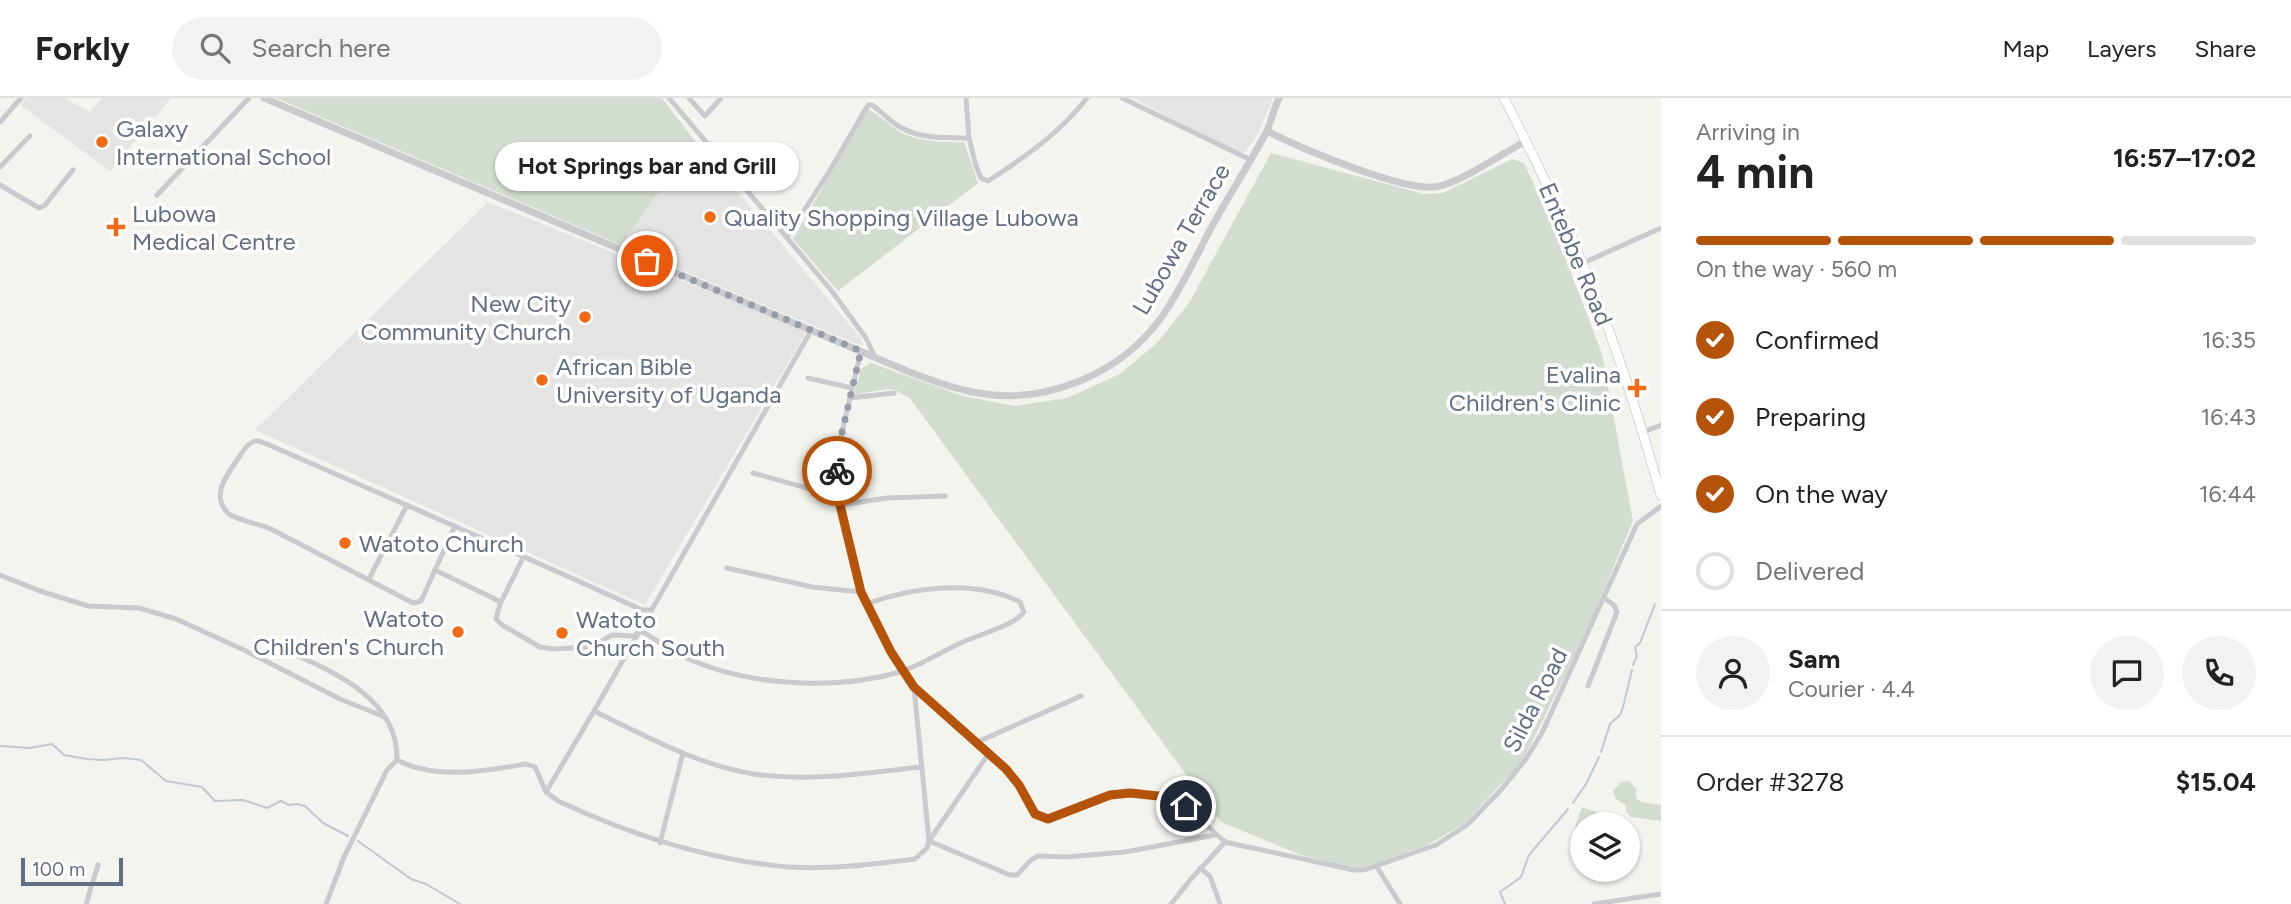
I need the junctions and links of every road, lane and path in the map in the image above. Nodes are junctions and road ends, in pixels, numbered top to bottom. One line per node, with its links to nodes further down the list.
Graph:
1 (21, 98): 14 (street)
2 (249, 98): 23 (street)
3 (264, 98): 27 (street, Lubowa Terrace)
4 (669, 98): 25 (street)
5 (689, 98): 6 (street)
6 (721, 98)
7 (865, 98): 13 (street)
8 (966, 98): 17 (street)
9 (1087, 98): 17 (street)
10 (1122, 98): 19 (street)
11 (1279, 98): 15 (street, Lubowa Terrace)
12 (1504, 98): 18 (main road, Entebbe Road)
13 (868, 105): 17 (street); 25 (street)
14 (0, 122)
15 (1267, 131): 18 (street); 19 (street, Lubowa Terrace)
16 (30, 136): 20 (street)
17 (969, 138)
18 (1526, 141): 26 (main road, Entebbe Road)
19 (1249, 159): 29 (street, Lubowa Terrace)
20 (0, 167)
21 (73, 170): 22 (street)
22 (0, 185)
23 (157, 195)
24 (1661, 228): 26 (street)
25 (787, 237): 29 (street)
26 (1583, 263): 35 (main road, Entebbe Road)
27 (812, 329): 28 (street, Lubowa Terrace); 53 (street)
28 (861, 351): 29 (street, Lubowa Terrace); 31 (street, Silda Road)
29 (876, 357)
30 (808, 378): 31 (street)
31 (852, 388): 33 (street, Silda Road)
32 (894, 393): 33 (street)
33 (850, 398): 39 (street, Silda Road)
34 (1661, 425): 35 (street)
35 (1643, 432): 37 (main road, Entebbe Road)
36 (753, 473): 39 (street)
37 (1661, 495)
38 (945, 496): 41 (street)
39 (839, 497): 41 (street, Silda Road)
40 (407, 505): 43 (street); 48 (street); 48 (street)
41 (840, 505): 49 (street, Silda Road)
42 (1661, 506): 50 (street, Silda Road)
43 (455, 526): 44 (street); 46 (street)
44 (524, 556): 51 (street); 53 (street)
45 (727, 568): 49 (street)
46 (435, 570): 48 (street); 51 (street)
47 (0, 575): 61 (street)
48 (369, 579)
49 (861, 592): 52 (street, Silda Road)
50 (1604, 598): 57 (street); 73 (street, Silda Road)
51 (500, 604): 54 (street)
52 (866, 604): 56 (street, Silda Road); 56 (street)
53 (651, 610): 54 (street)
54 (640, 630): 56 (street); 60 (street)
55 (261, 640): 61 (street)
56 (902, 671): 58 (street, Silda Road)
57 (1588, 686)
58 (914, 687): 62 (street, Silda Road); 66 (street)
59 (1081, 696): 62 (street)
60 (594, 711): 63 (street); 67 (street)
61 (385, 717): 65 (street)
62 (975, 743): 64 (street, Silda Road)
63 (683, 753): 66 (street); 71 (street)
64 (989, 753): 68 (street, Silda Road); 69 (street)
65 (397, 760): 67 (street); 77 (street)
66 (920, 767): 69 (street)
67 (546, 792): 71 (street)
68 (1215, 835): 69 (street); 70 (street, Silda Road)
69 (929, 841): 71 (street)
70 (1225, 842): 73 (street, Silda Road); 74 (street)
71 (660, 843)
72 (98, 865): 76 (street)
73 (1377, 867): 80 (street)
74 (1200, 868): 78 (street); 79 (street)
75 (1661, 894): 81 (street)
76 (86, 904)
77 (326, 904)
78 (1171, 904)
79 (1220, 904)
80 (1400, 904)
81 (1594, 904)

